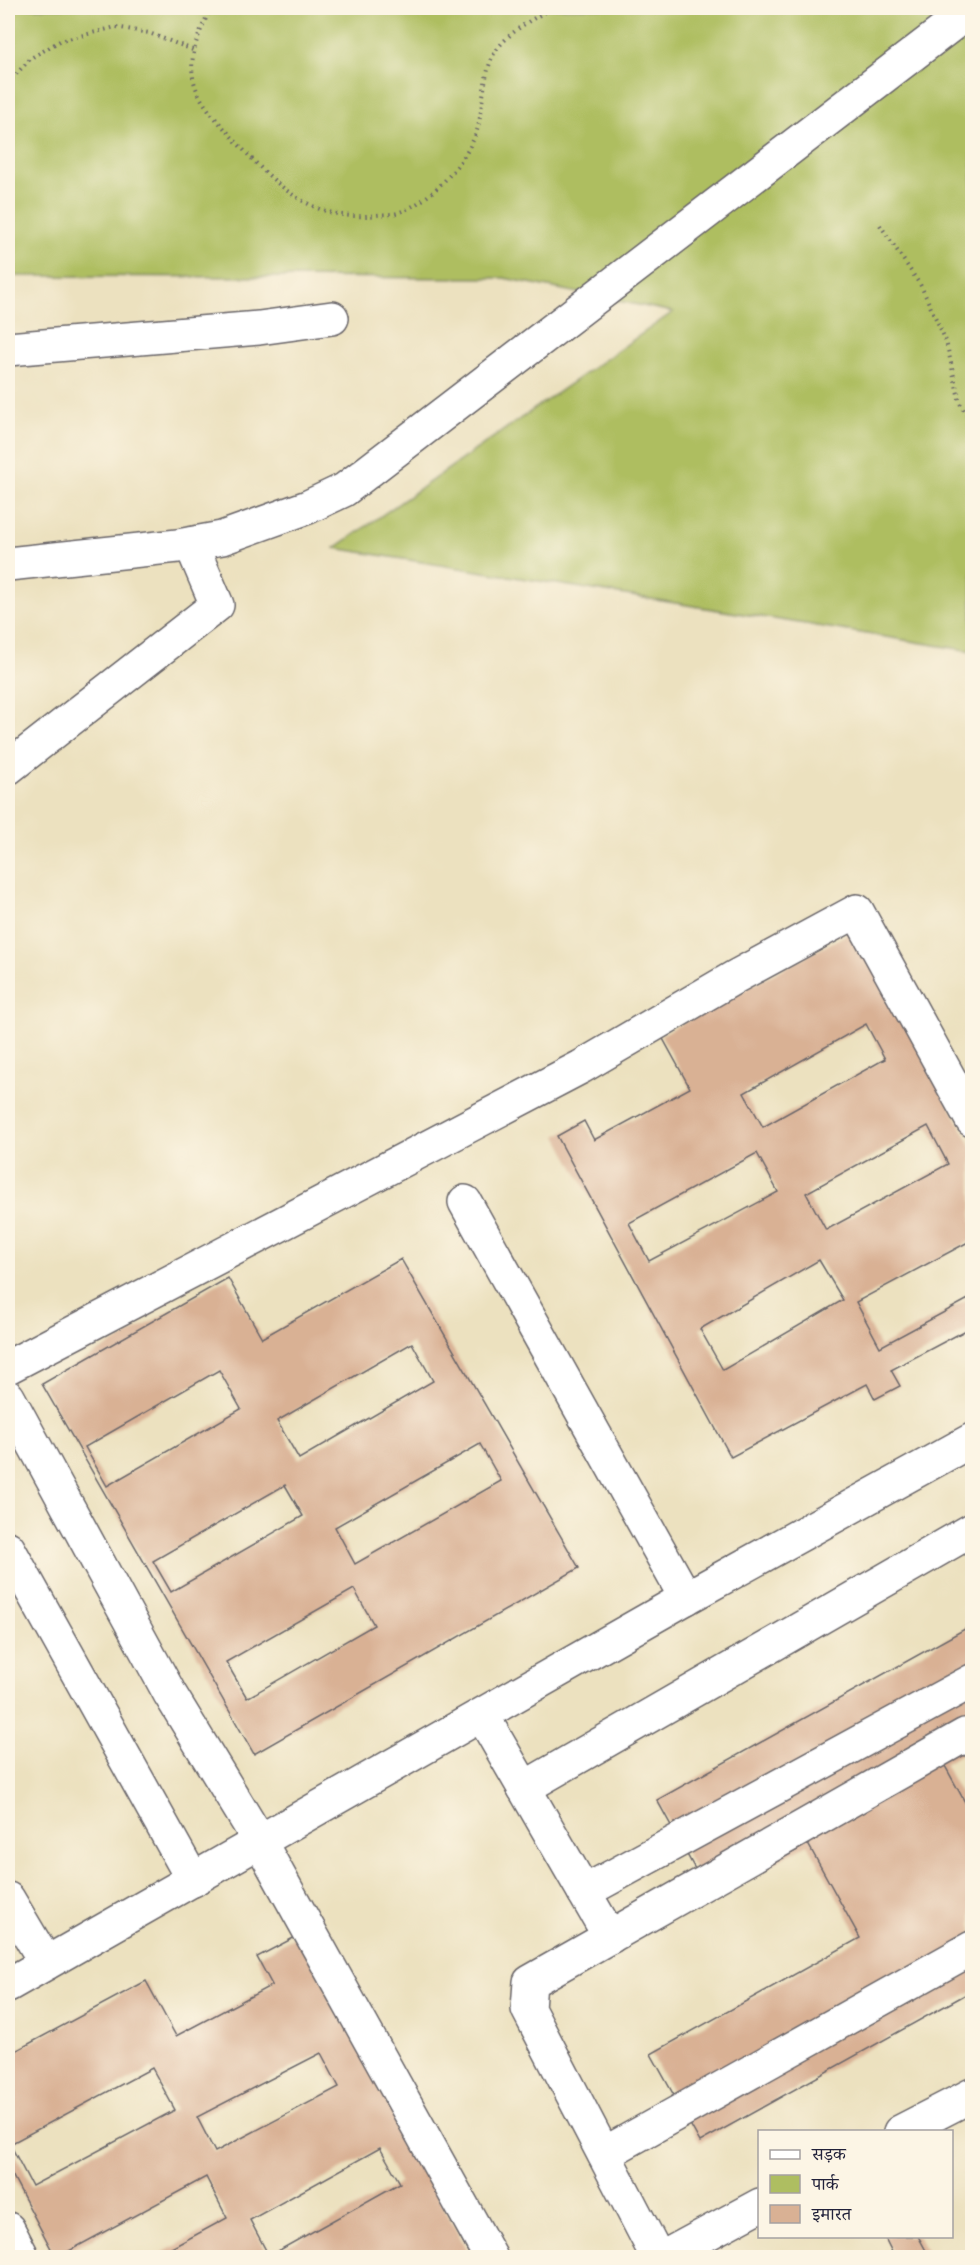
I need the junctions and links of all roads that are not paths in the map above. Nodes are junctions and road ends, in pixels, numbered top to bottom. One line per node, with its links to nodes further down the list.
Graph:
1 (972, 9): 4 (street)
2 (332, 318): 3 (street)
3 (8, 349)
4 (191, 544): 5 (street); 6 (street)
5 (8, 564)
6 (8, 768)
7 (972, 1120): 9 (street)
8 (465, 1202): 14 (street)
9 (8, 1367)
10 (8, 1397): 19 (street)
11 (970, 1448): 14 (street)
12 (972, 1530): 18 (street)
13 (8, 1548): 20 (street)
14 (686, 1598): 16 (street)
15 (972, 1681): 21 (street)
16 (482, 1715): 18 (street); 19 (street)
17 (972, 1740): 23 (street)
18 (524, 1788): 21 (street)
19 (260, 1842): 20 (street); 33 (street)
20 (193, 1880): 25 (street)
21 (584, 1892): 23 (street)
22 (8, 1899): 25 (street)
23 (610, 1937): 29 (street)
24 (972, 1948): 29 (street)
25 (46, 1963): 26 (street)
26 (8, 1984)
27 (972, 2095): 28 (street)
28 (904, 2130)
29 (604, 2154): 34 (street)
30 (758, 2206): 34 (street)
31 (8, 2229): 32 (street)
32 (23, 2258)
33 (491, 2258)
34 (660, 2258)

